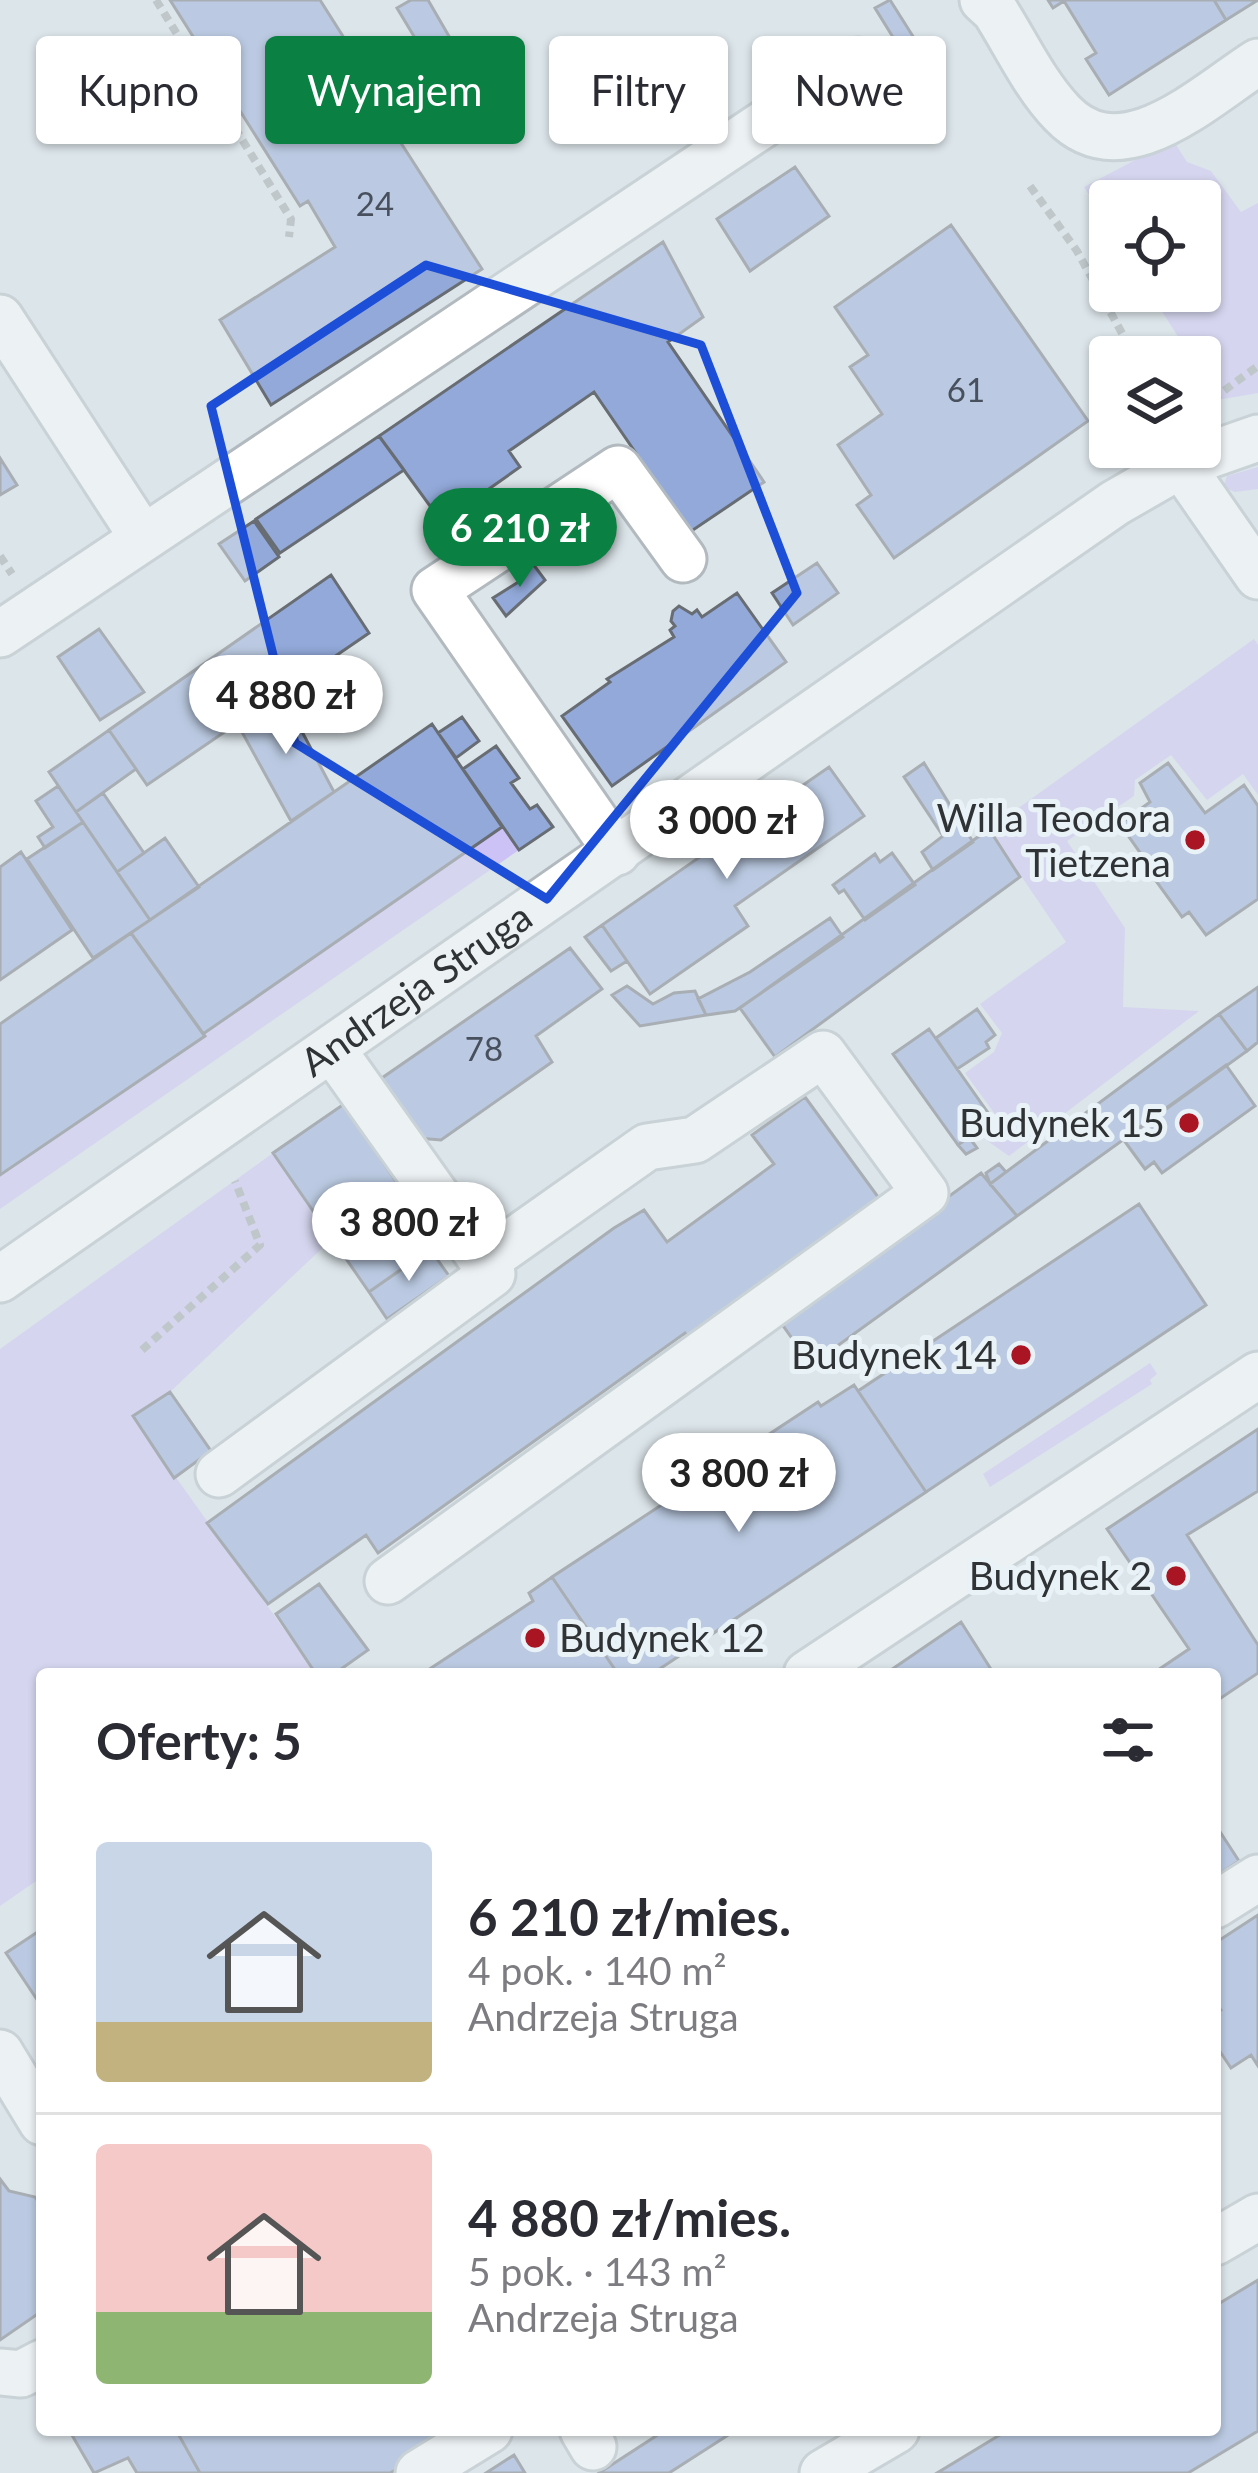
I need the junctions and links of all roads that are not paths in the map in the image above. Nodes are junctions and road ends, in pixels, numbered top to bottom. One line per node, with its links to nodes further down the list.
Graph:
1 (983, 0): 2 (street)
2 (1258, 62)
3 (752, 132): 9 (street)
4 (0, 318): 9 (street)
5 (1258, 438): 6 (street, Andrzeja Struga)
6 (1221, 451)
7 (1176, 468): 13 (street, Andrzeja Struga)
8 (1183, 468): 11 (street)
9 (143, 538): 12 (street)
10 (683, 559): 13 (street)
11 (1258, 576)
12 (0, 634)
13 (617, 851): 14 (street, Andrzeja Struga)
14 (332, 1049): 15 (street); 16 (street, Andrzeja Struga)
15 (484, 1262): 18 (street); 19 (street)
16 (0, 1279)
17 (1258, 1375): 20 (street)
18 (219, 1474)
19 (388, 1581)
20 (816, 1668)
21 (1258, 1877): 22 (street)
22 (1221, 1901)
23 (0, 2053): 24 (street)
24 (36, 2112)
25 (1258, 2217): 26 (street)
26 (1221, 2239)
27 (36, 2366): 28 (street)
28 (0, 2372)
29 (479, 2436): 31 (street)
30 (886, 2436): 32 (street)
31 (419, 2473)
32 (823, 2473)

